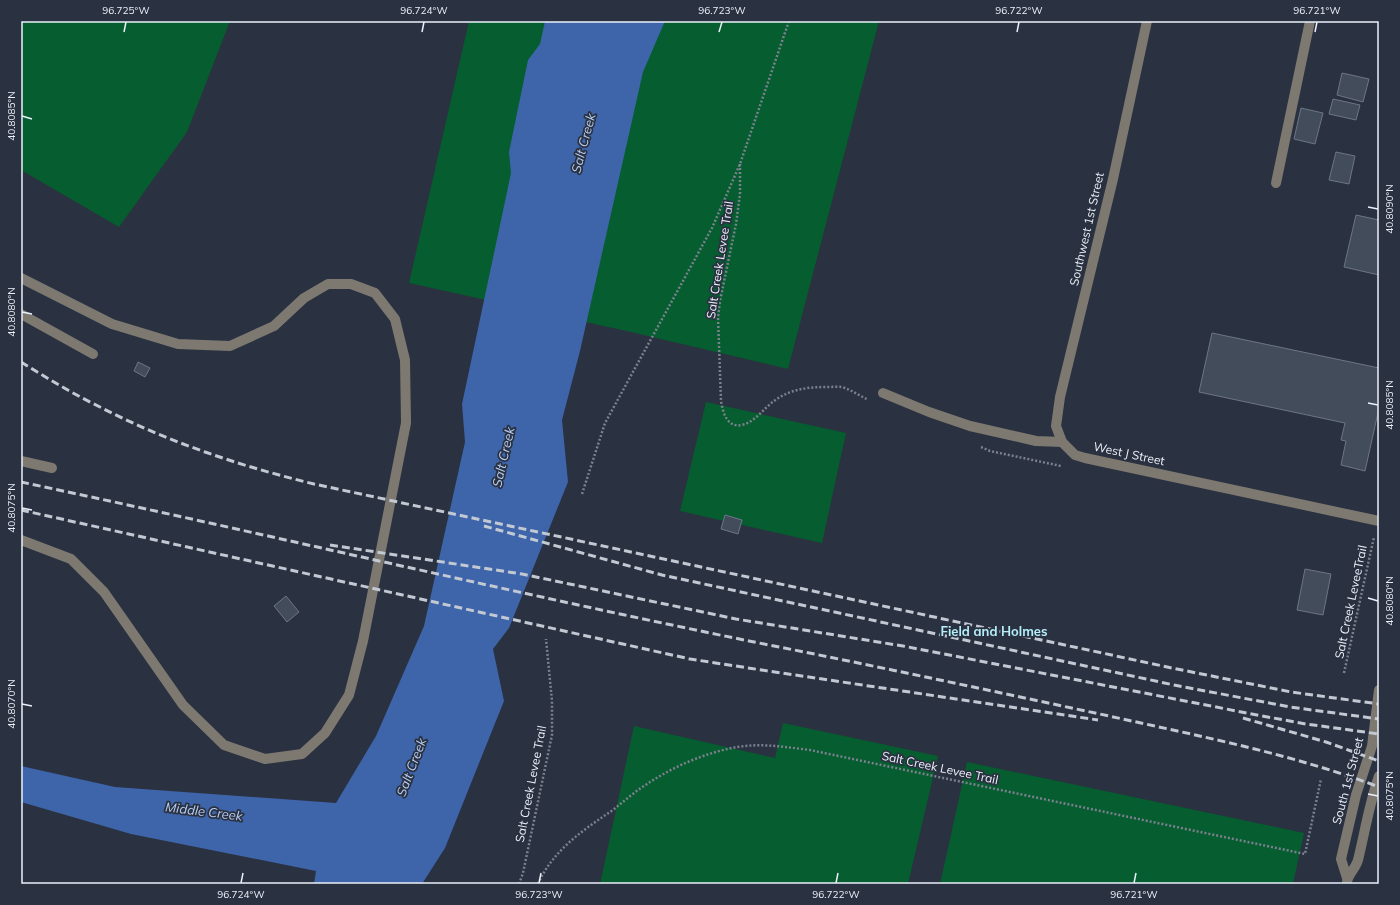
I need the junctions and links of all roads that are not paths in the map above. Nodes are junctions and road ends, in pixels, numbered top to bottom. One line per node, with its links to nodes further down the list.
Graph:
1 (1147, 21): 8 (street, Southwest 1st Street)
2 (1310, 21): 3 (street)
3 (1276, 183)
4 (21, 278): 12 (street)
5 (21, 314): 6 (street)
6 (93, 354)
7 (883, 393): 8 (street)
8 (1062, 442): 11 (street, West J Street)
9 (21, 461): 10 (street)
10 (52, 468)
11 (1379, 521)
12 (21, 540)
13 (1379, 690): 15 (street, South 1st Street)
14 (1379, 776): 15 (street, South 1st Street)
15 (1347, 881)

